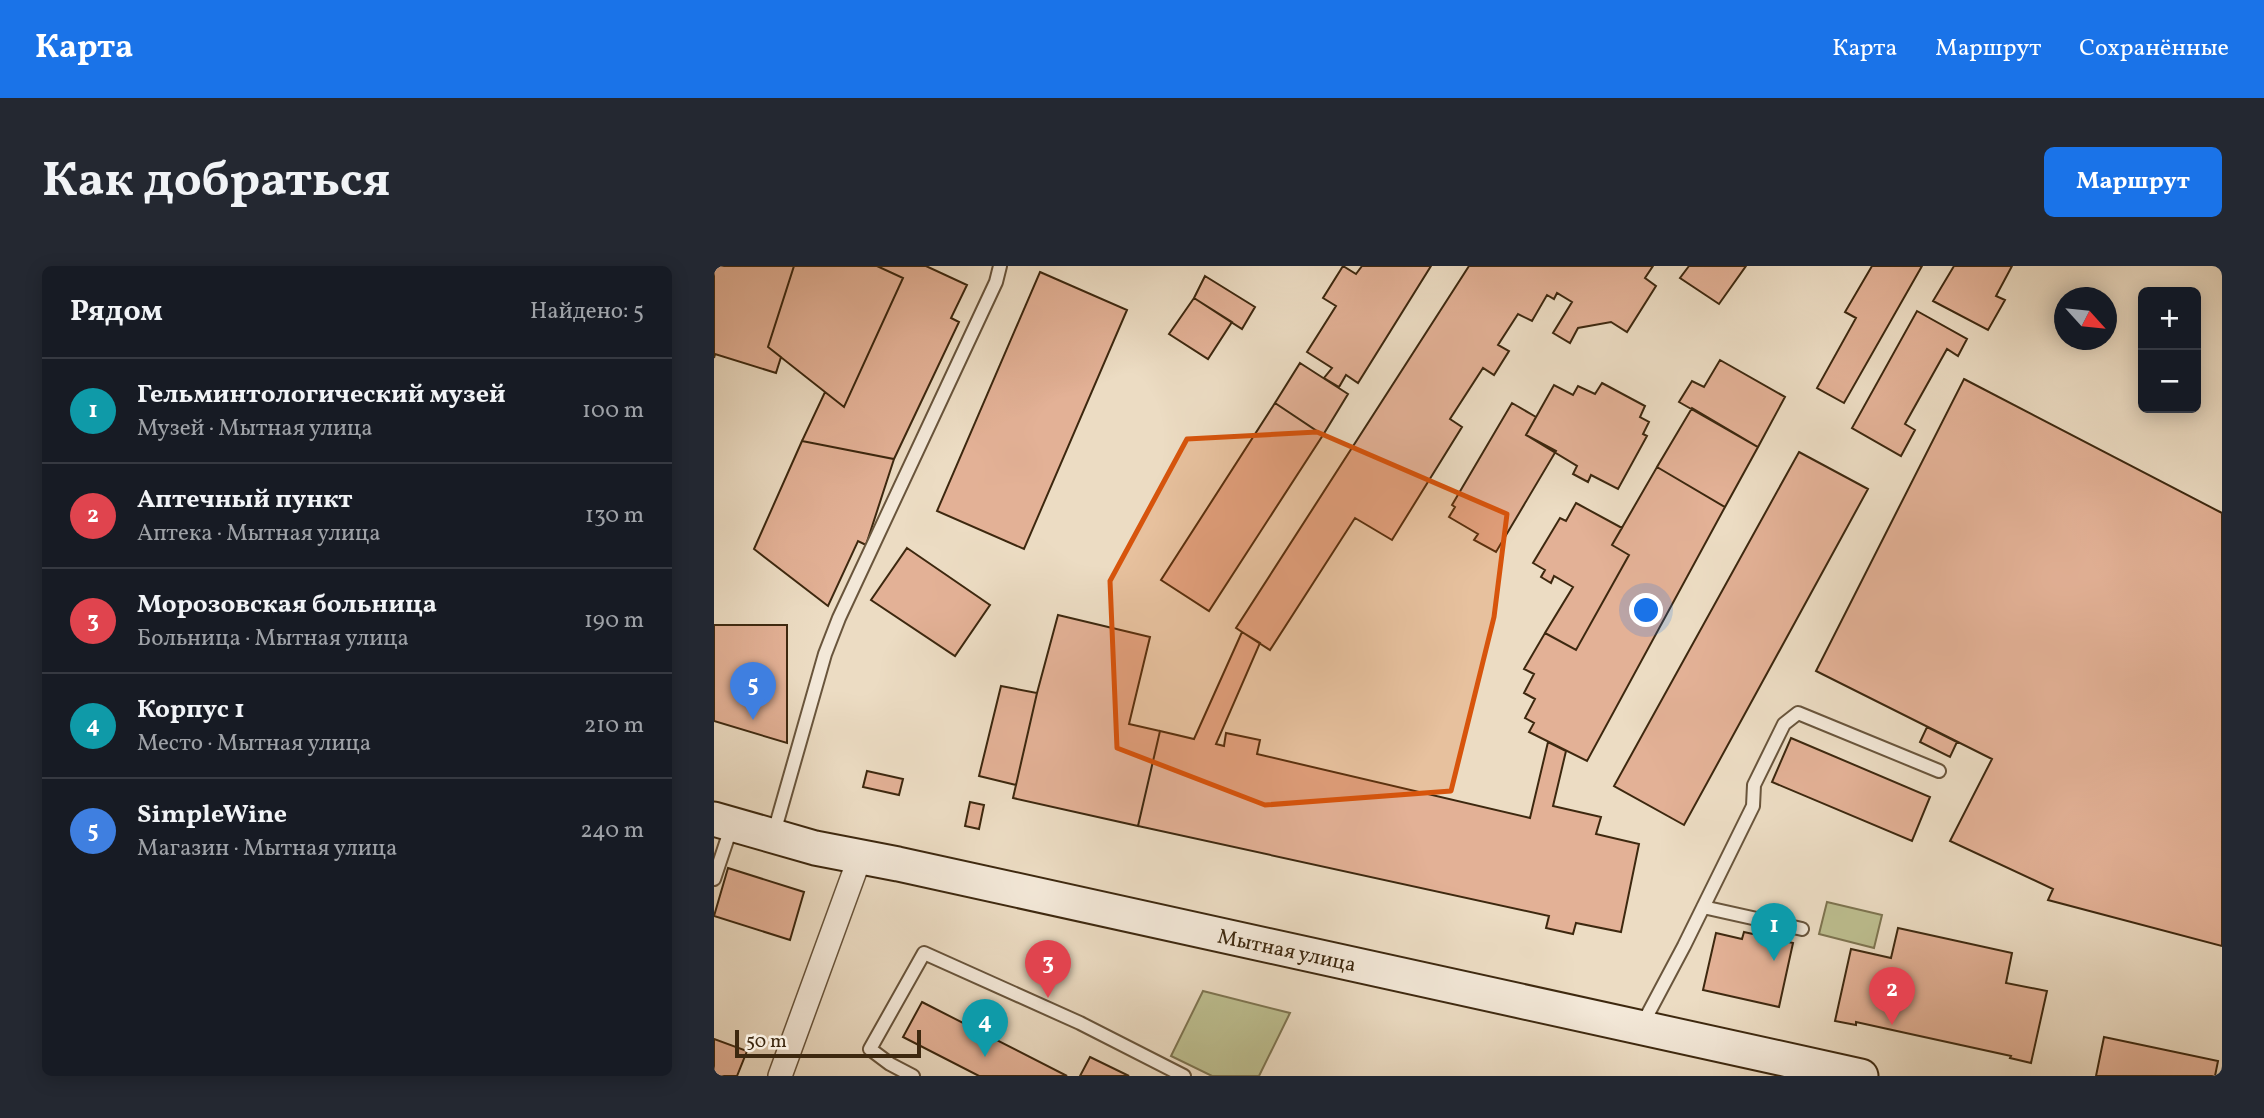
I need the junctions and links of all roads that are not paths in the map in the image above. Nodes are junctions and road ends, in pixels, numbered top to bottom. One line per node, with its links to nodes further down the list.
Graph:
1 (1000, 266): 4 (lane)
2 (1939, 771): 7 (lane)
3 (723, 822): 4 (main road, Мытная улица); 6 (lane)
4 (773, 837): 5 (main road, Мытная улица)
5 (860, 857): 9 (main road, Мытная улица); 10 (street)
6 (714, 879)
7 (1703, 907): 8 (lane); 9 (lane)
8 (1802, 929)
9 (1641, 1027): 13 (main road, Мытная улица)
10 (780, 1076)
11 (913, 1076): 12 (lane)
12 (1184, 1076)
13 (1861, 1076)

